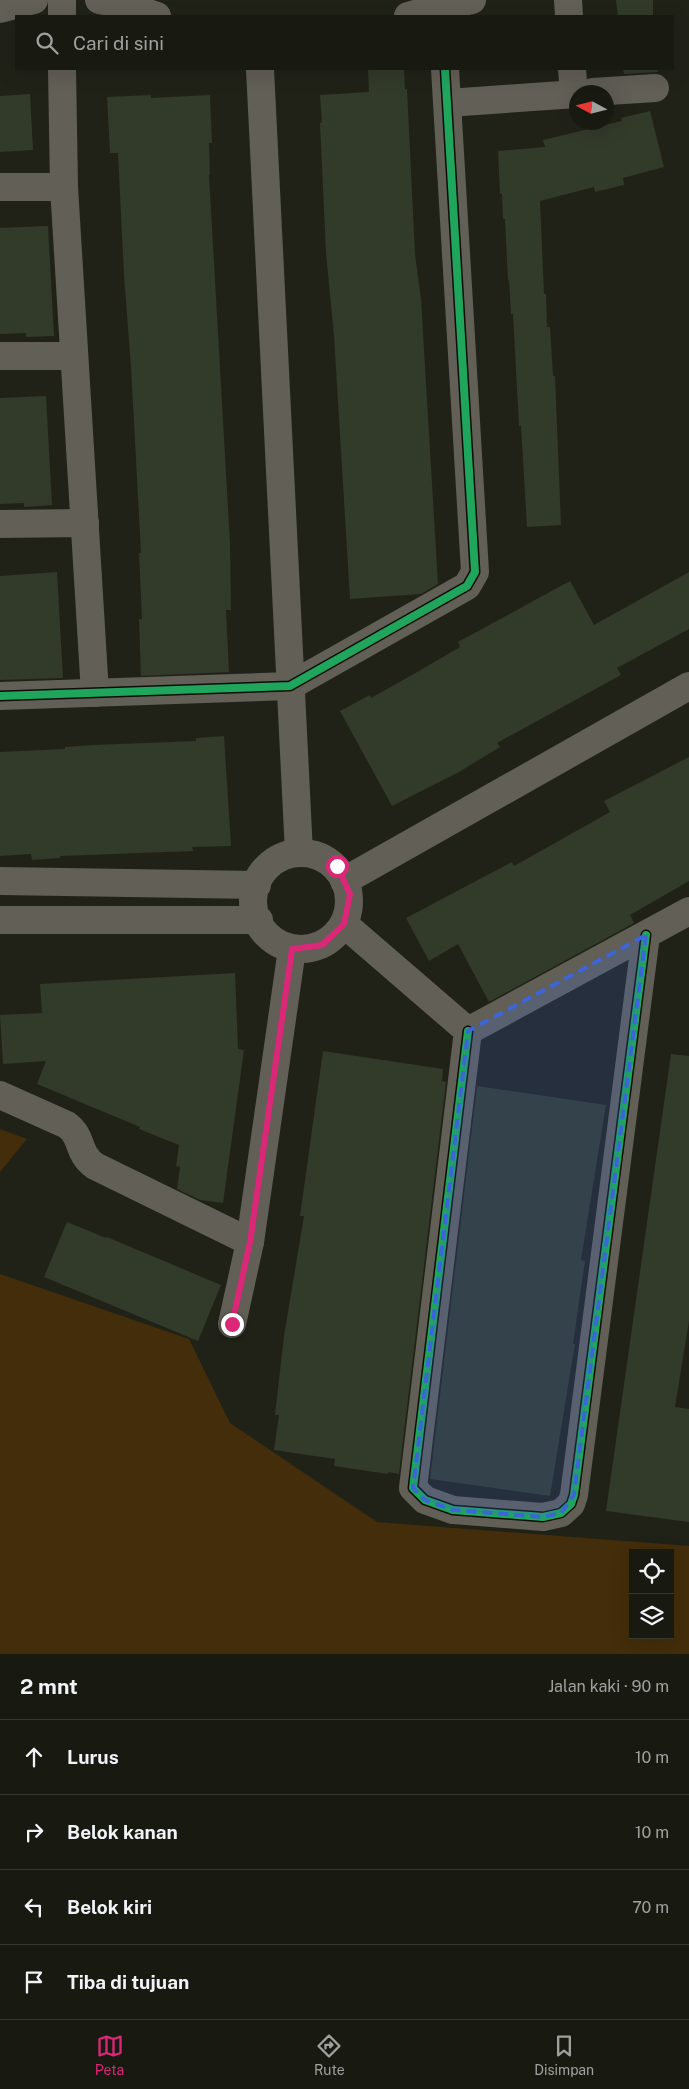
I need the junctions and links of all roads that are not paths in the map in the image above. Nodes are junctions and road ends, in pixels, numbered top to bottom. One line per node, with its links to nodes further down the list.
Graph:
1 (34, 0): 6 (street)
2 (62, 0): 8 (street)
3 (99, 0): 9 (street)
4 (472, 0): 7 (street)
5 (568, 0): 11 (street)
6 (0, 9)
7 (440, 11): 10 (street)
8 (62, 15)
9 (154, 15)
10 (414, 15)
11 (569, 15)
12 (62, 70): 20 (street)
13 (260, 70): 25 (street)
14 (445, 70): 18 (street)
15 (614, 87): 17 (street)
16 (569, 88): 18 (street)
17 (655, 88)
18 (448, 103): 25 (street)
19 (0, 187): 20 (street)
20 (64, 187): 22 (street)
21 (0, 356): 22 (street)
22 (74, 356): 23 (street)
23 (85, 523): 24 (street); 27 (street)
24 (0, 524)
25 (290, 686): 27 (street); 29 (street)
26 (689, 686): 31 (street)
27 (95, 693): 28 (street)
28 (0, 696)
29 (299, 853): 31 (street); 32 (street)
30 (0, 881): 32 (street)
31 (344, 881): 36 (street)
32 (257, 885): 35 (street)
33 (689, 911): 37 (street)
34 (0, 920): 35 (street)
35 (259, 920): 38 (street)
36 (344, 924): 38 (street); 39 (street)
37 (646, 935): 39 (street); 39 (street)
38 (292, 949): 41 (street)
39 (468, 1031)
40 (0, 1095): 41 (street)
41 (250, 1242): 42 (street)
42 (232, 1324)

